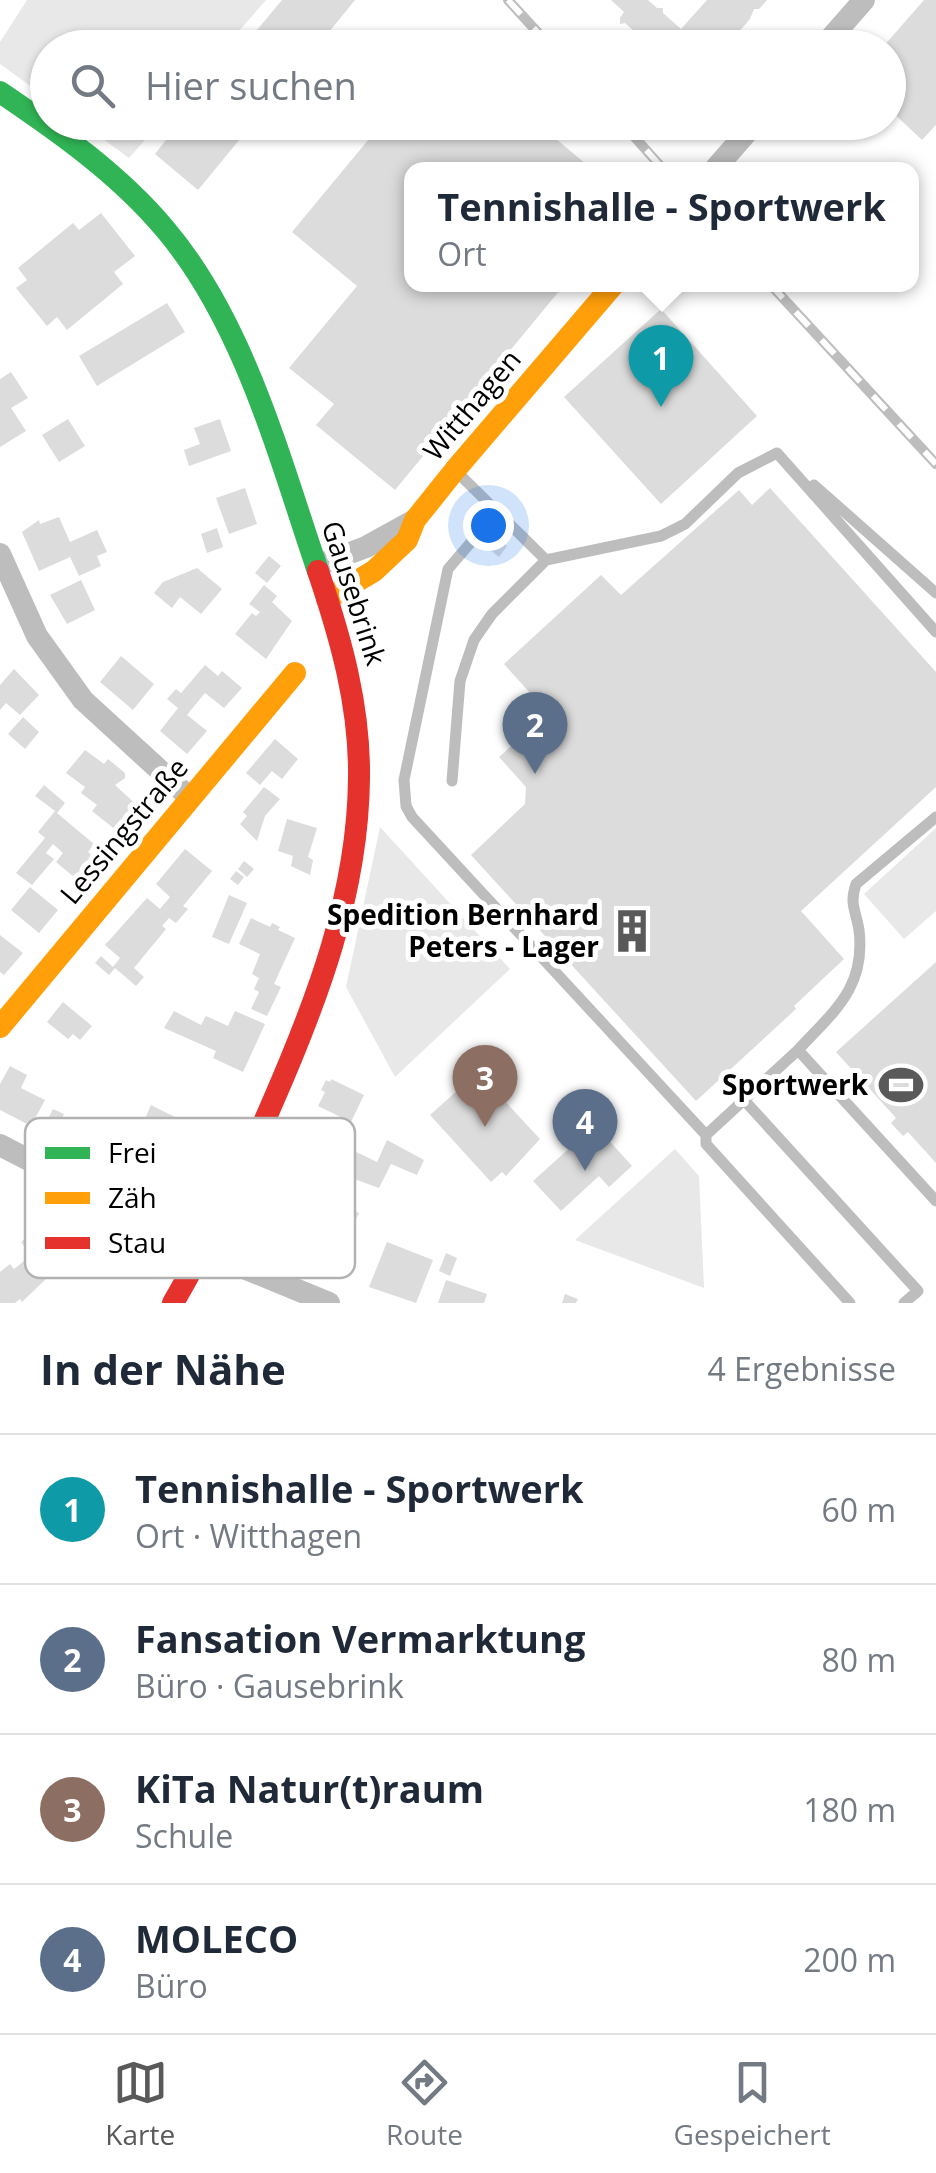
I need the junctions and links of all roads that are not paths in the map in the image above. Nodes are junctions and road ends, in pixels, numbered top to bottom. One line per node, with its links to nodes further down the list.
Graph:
1 (864, 0): 2 (street)
2 (838, 30)
3 (0, 92): 4 (main road, Gausebrink)
4 (30, 114)
5 (66, 140): 15 (main road, Gausebrink)
6 (740, 140): 7 (street)
7 (721, 162)
8 (607, 292): 10 (main road, Witthagen)
9 (777, 453): 14 (lane); 16 (lane); 18 (lane)
10 (455, 470): 11 (lane); 12 (main road, Witthagen)
11 (497, 512): 14 (lane); 27 (lane)
12 (415, 520): 15 (street, Witthagen); 17 (main road, Witthagen)
13 (0, 554): 21 (street)
14 (546, 560): 20 (lane)
15 (316, 566): 17 (main road, Gausebrink)
16 (936, 593)
17 (327, 599): 26 (main road, Gausebrink)
18 (936, 632)
19 (295, 672): 21 (main road, Lessingstraße)
20 (452, 780)
21 (190, 798): 23 (main road, Lessingstraße)
22 (936, 818): 24 (lane)
23 (0, 1027)
24 (798, 1050): 25 (lane); 30 (lane)
25 (744, 1100): 27 (lane); 36 (lane)
26 (265, 1118)
27 (706, 1135): 35 (lane)
28 (0, 1145): 29 (street)
29 (25, 1158)
30 (936, 1202)
31 (187, 1278): 33 (main road, Gausebrink)
32 (270, 1278): 34 (street)
33 (173, 1303)
34 (329, 1303)
35 (850, 1303)
36 (904, 1303)

